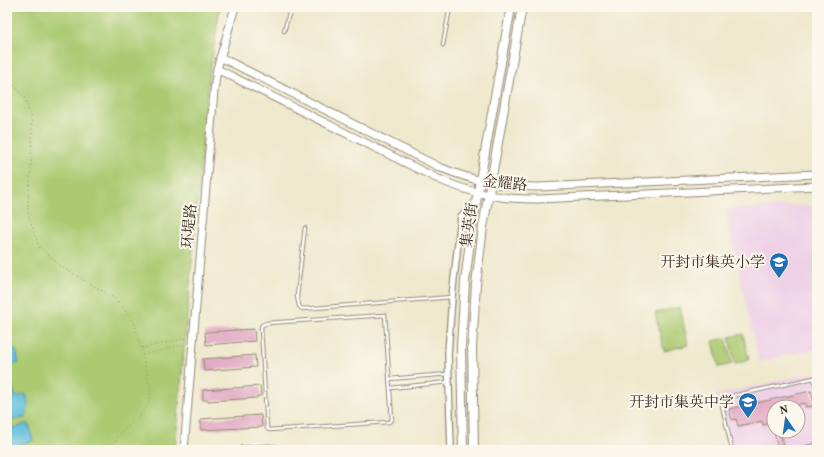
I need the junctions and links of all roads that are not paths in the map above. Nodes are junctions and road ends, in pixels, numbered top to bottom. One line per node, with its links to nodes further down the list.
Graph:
1 (234, 7): 8 (street, 环堤路)
2 (291, 7): 6 (lane)
3 (450, 7): 7 (lane)
4 (511, 7): 11 (main road, 集英街)
5 (522, 7): 12 (main road, 集英街)
6 (284, 31)
7 (443, 45)
8 (220, 58): 9 (street, 环堤路); 11 (street, 金耀路)
9 (217, 69): 14 (street, 金耀路); 24 (street, 环堤路)
10 (817, 174): 12 (street, 金耀路)
11 (479, 182): 12 (street, 金耀路); 14 (main road, 集英街)
12 (490, 184): 15 (main road, 集英街)
13 (817, 186): 15 (street, 金耀路)
14 (477, 193): 15 (street, 金耀路); 16 (main road, 集英街)
15 (488, 196): 27 (main road, 集英街)
16 (475, 207): 18 (street); 26 (main road, 集英街)
17 (305, 228): 18 (lane)
18 (452, 297): 19 (street)
19 (449, 374): 20 (lane); 21 (street)
20 (389, 378): 22 (lane); 22 (lane)
21 (450, 382): 22 (lane); 25 (street)
22 (390, 388)
23 (817, 391): 28 (lane)
24 (184, 450)
25 (451, 450)
26 (463, 450)
27 (474, 450)
28 (732, 450)

